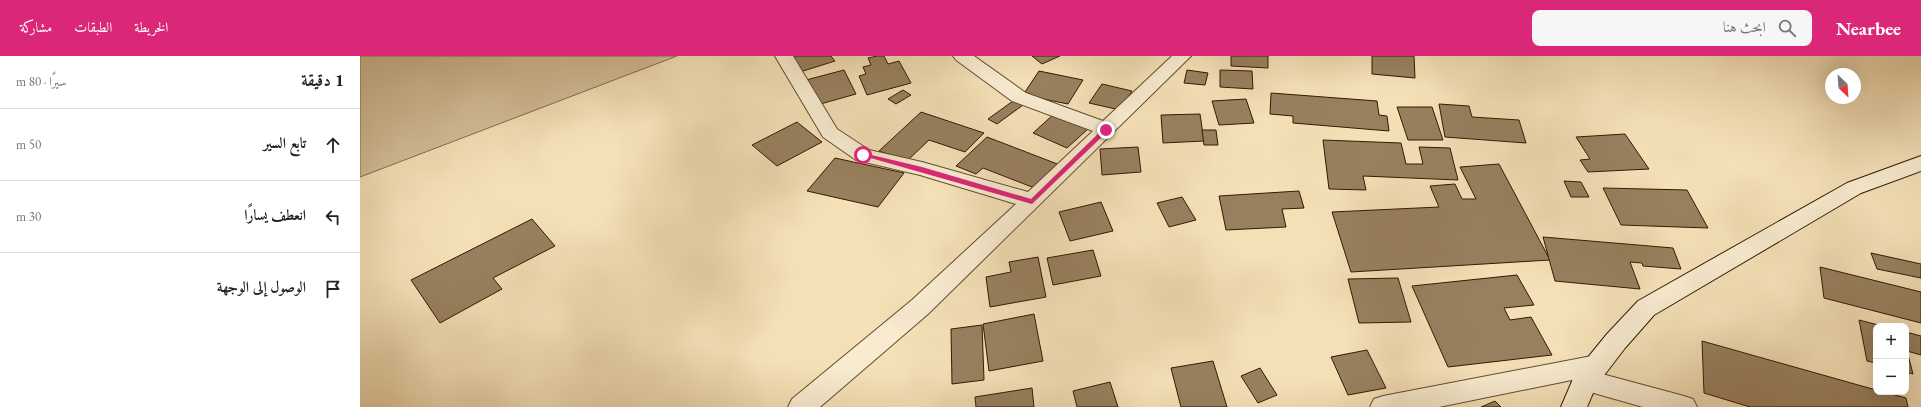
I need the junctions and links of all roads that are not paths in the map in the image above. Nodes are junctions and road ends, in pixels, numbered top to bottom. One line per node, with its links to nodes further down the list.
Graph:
1 (784, 56): 6 (street)
2 (962, 56): 4 (street)
3 (1182, 56): 4 (street)
4 (1106, 130): 6 (street)
5 (1921, 163): 7 (street)
6 (1032, 201): 8 (street)
7 (1591, 373): 9 (street); 10 (street); 11 (street)
8 (801, 407)
9 (1383, 407)
10 (1574, 407)
11 (1684, 407)

